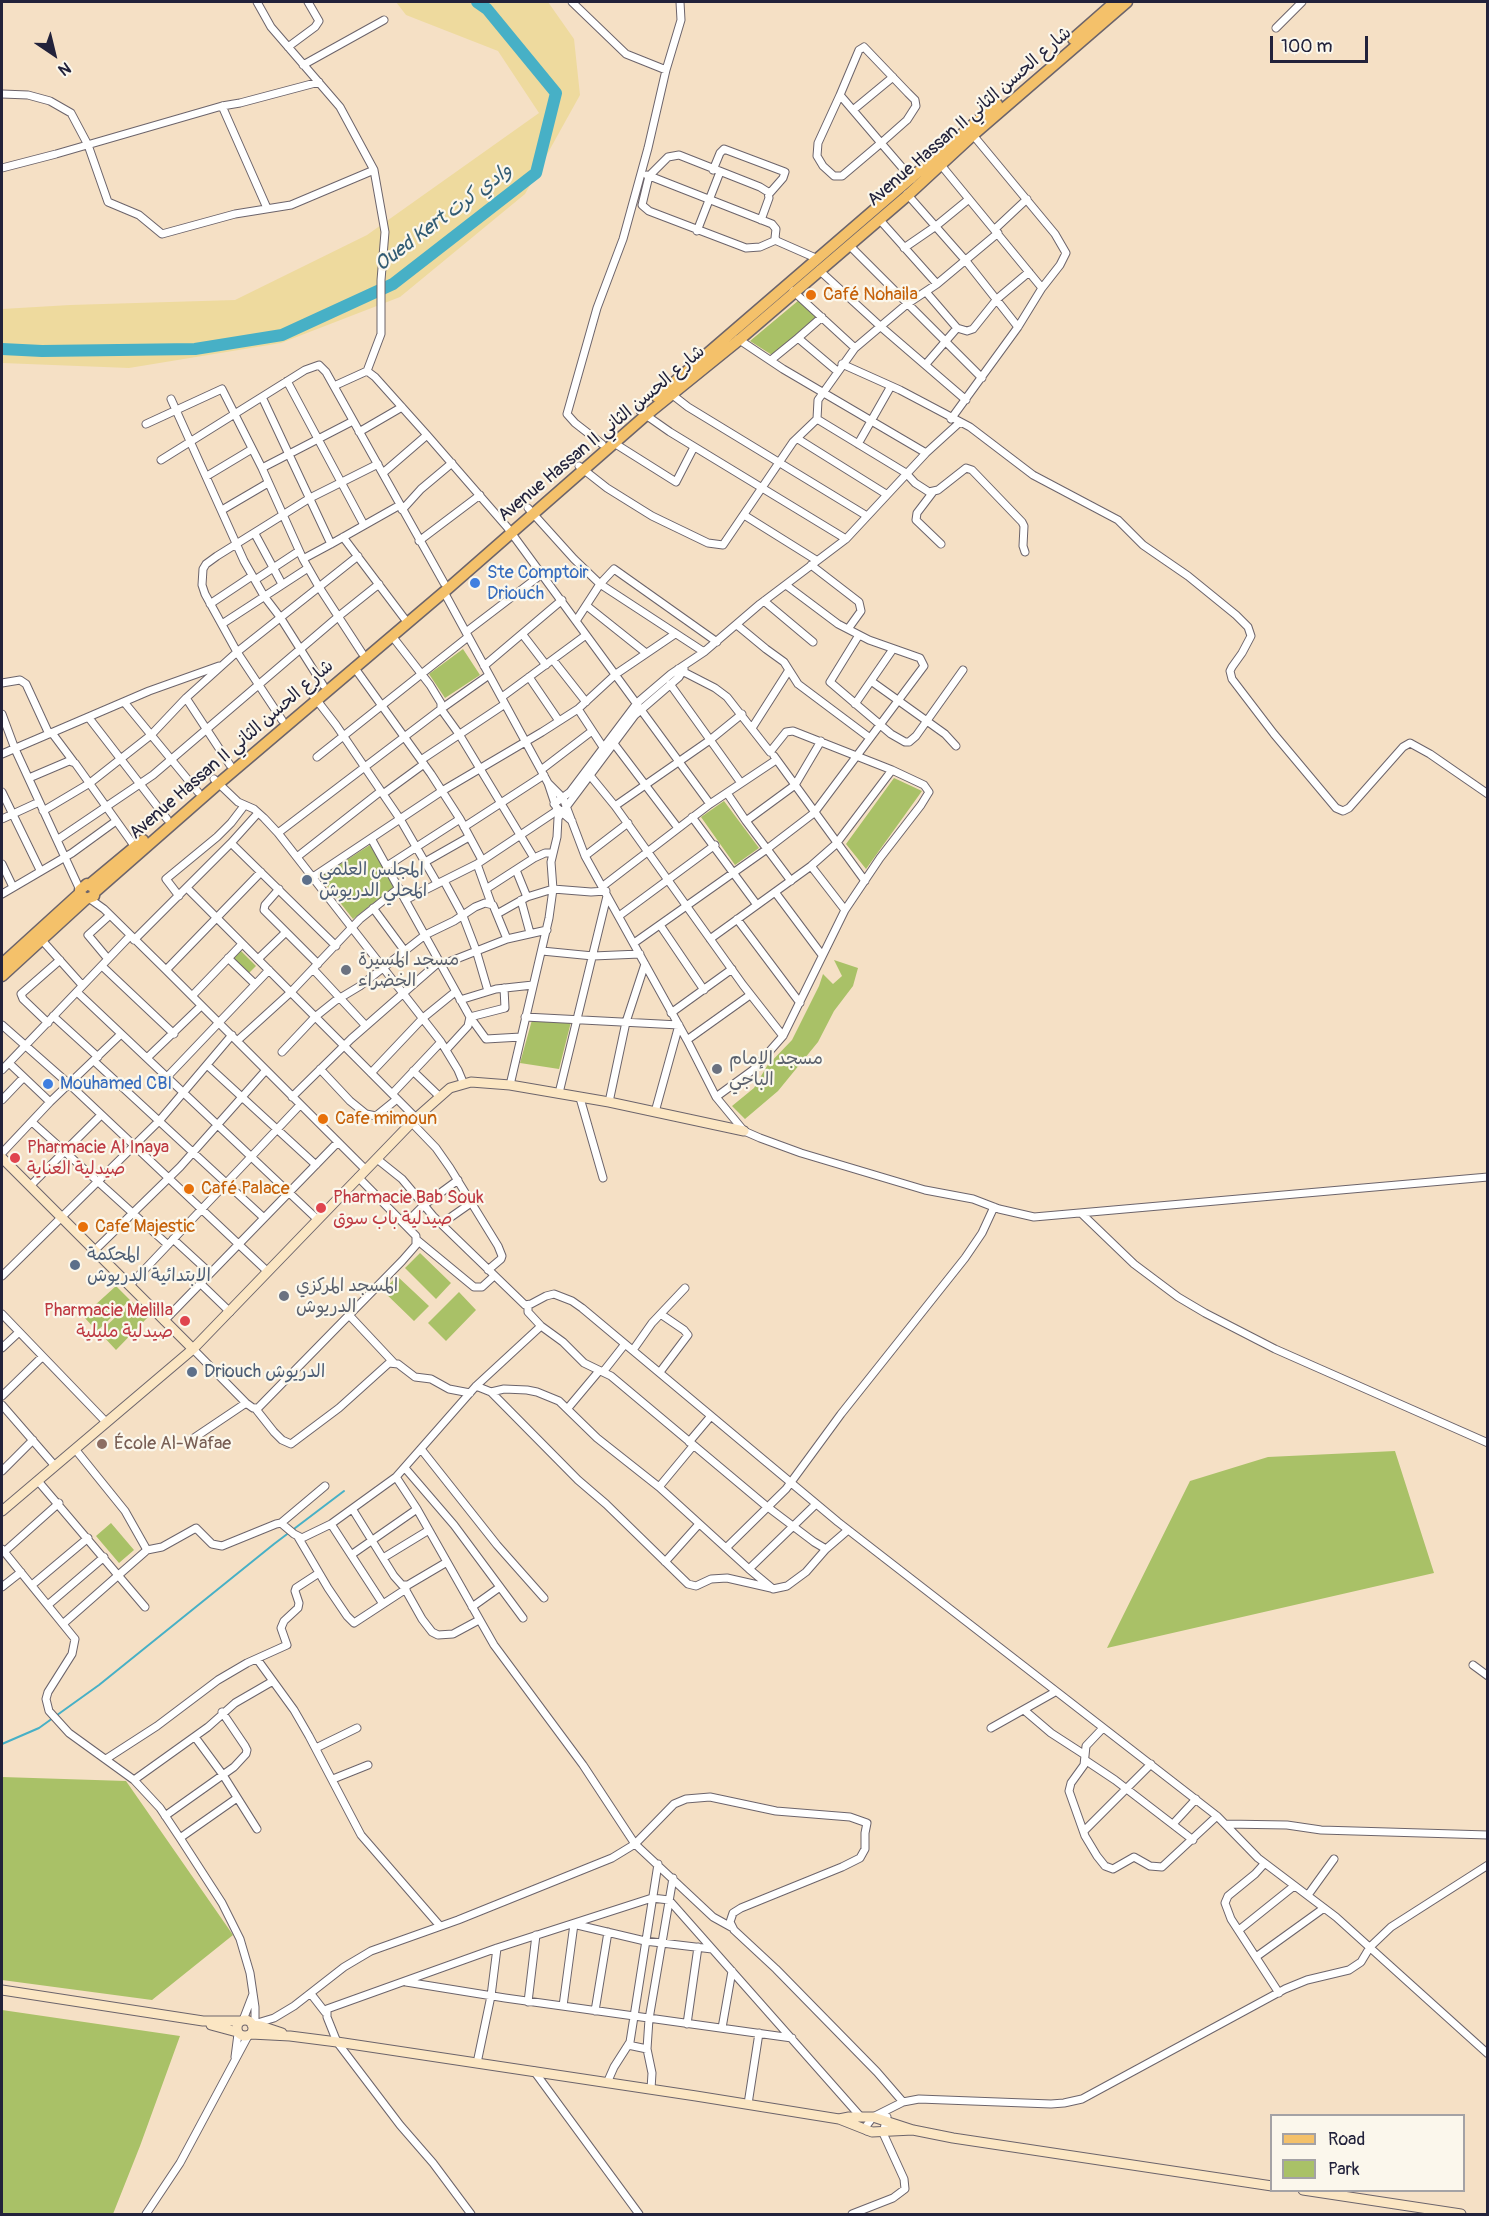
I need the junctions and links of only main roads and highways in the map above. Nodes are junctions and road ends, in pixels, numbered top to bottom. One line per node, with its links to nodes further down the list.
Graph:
1 (1115, 2): 3 (main road, Avenue Hassan II شارع الحسن الثاني)
2 (1127, 2): 3 (main road, Avenue Hassan II شارع الحسن الثاني)
3 (904, 191): 4 (main road, Avenue Hassan II شارع الحسن الثاني); 4 (main road, Avenue Hassan II شارع الحسن الثاني)
4 (819, 265): 5 (main road, Avenue Hassan II شارع الحسن الثاني)
5 (643, 414): 6 (main road, Avenue Hassan II شارع الحسن الثاني); 6 (main road, Avenue Hassan II شارع الحسن الثاني)
6 (581, 468): 7 (main road, Avenue Hassan II شارع الحسن الثاني)
7 (444, 588): 8 (main road, Avenue Hassan II شارع الحسن الثاني); 8 (main road, Avenue Hassan II شارع الحسن الثاني)
8 (314, 697): 9 (main road, Avenue Hassan II شارع الحسن الثاني); 9 (main road, Avenue Hassan II شارع الحسن الثاني)
9 (216, 782): 10 (main road, Avenue Hassan II شارع الحسن الثاني); 10 (main road, Avenue Hassan II شارع الحسن الثاني)
10 (88, 892): 11 (main road, Avenue Hassan II شارع الحسن الثاني)
11 (39, 937): 12 (main road, Avenue Hassan II شارع الحسن الثاني); 13 (main road, Avenue Hassan II شارع الحسن الثاني)
12 (2, 964)
13 (2, 976)
14 (744, 1131): 16 (main road)
15 (2, 1158): 16 (main road)
16 (193, 1349): 17 (main road)
17 (2, 1511)
18 (2, 1990): 19 (main road)
19 (203, 2021): 20 (main road); 20 (main road)
20 (248, 2026): 21 (main road)
21 (839, 2119): 22 (main road); 22 (main road)
22 (914, 2130): 23 (main road)
23 (1270, 2186)
24 (1315, 2192): 25 (main road)
25 (1431, 2212): 26 (main road)
26 (1461, 2214)

